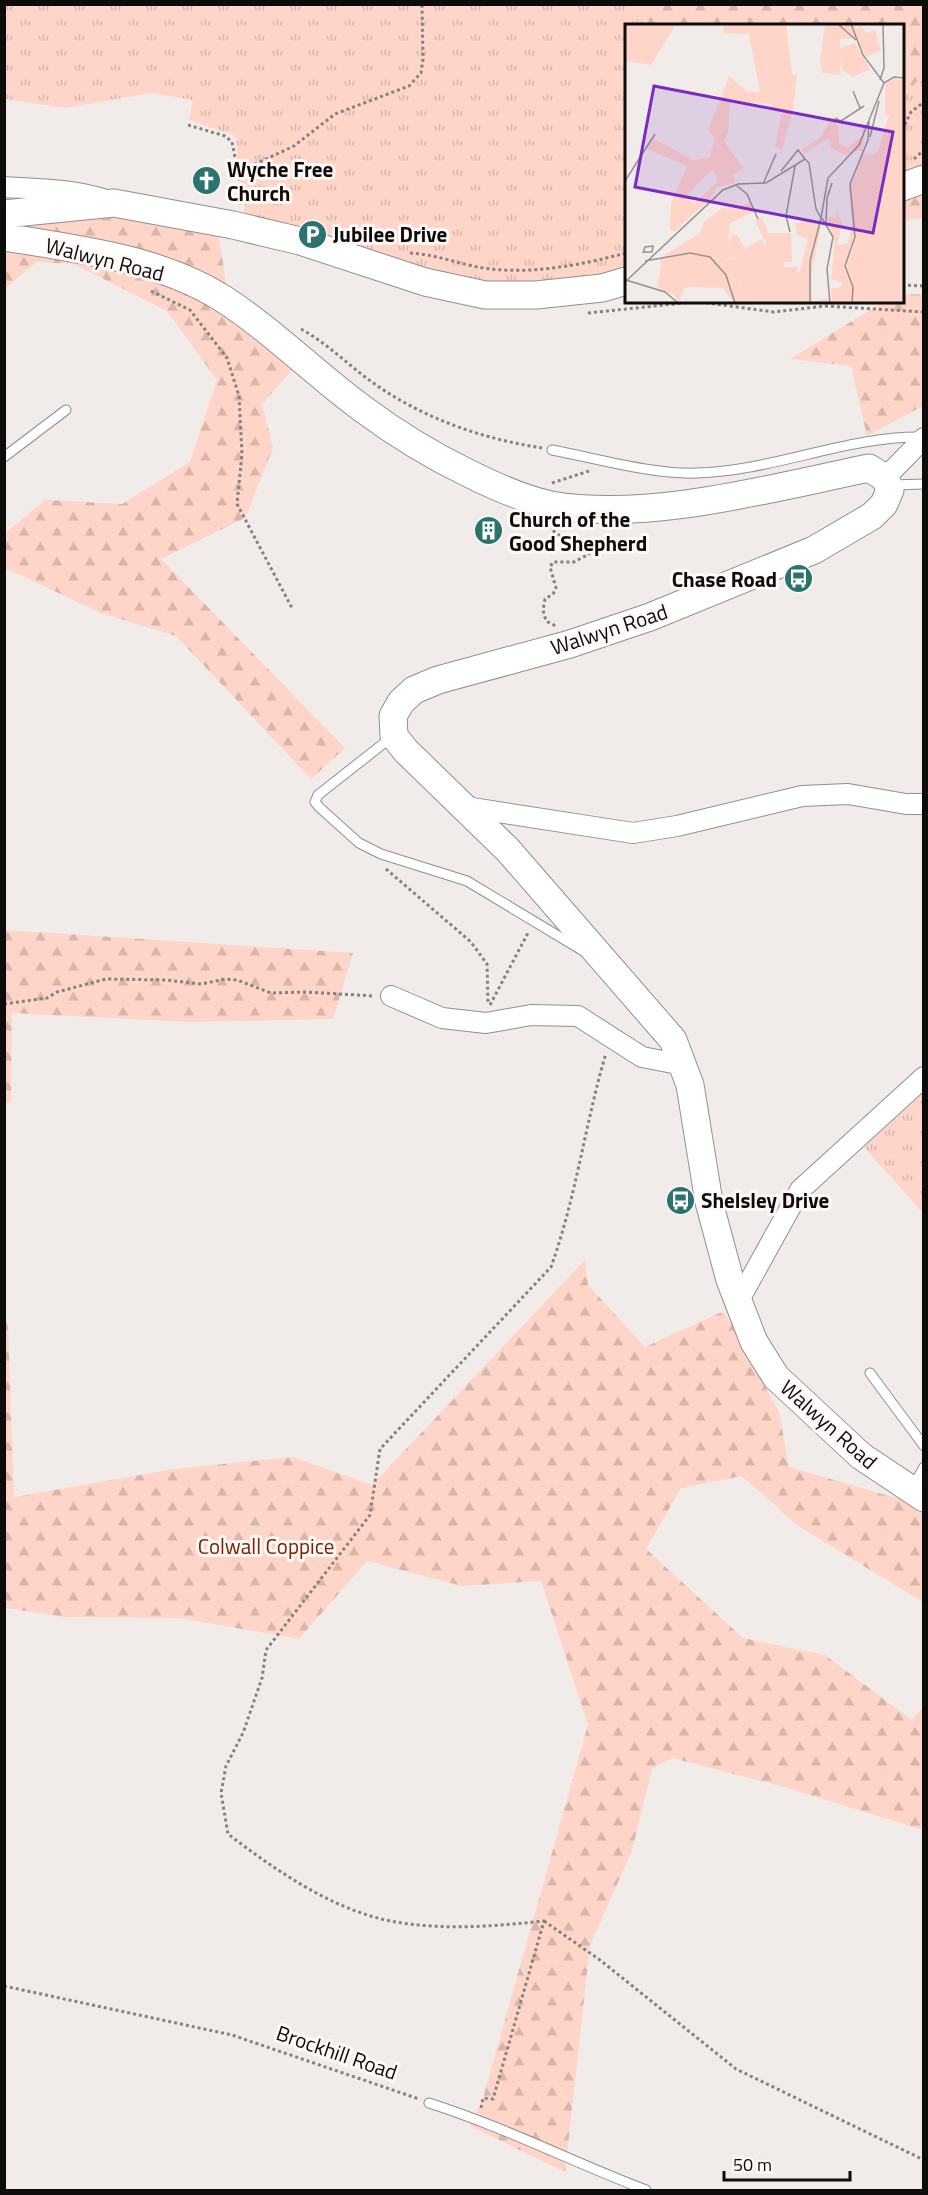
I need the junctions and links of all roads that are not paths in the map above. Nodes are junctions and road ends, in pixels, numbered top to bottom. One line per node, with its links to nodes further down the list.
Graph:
1 (924, 179): 3 (main road)
2 (4, 188): 4 (street)
3 (904, 188)
4 (114, 202): 5 (main road); 7 (main road)
5 (4, 214)
6 (4, 237): 12 (main road, Walwyn Road)
7 (625, 282)
8 (66, 410): 11 (lane)
9 (924, 437): 10 (lane); 12 (street)
10 (552, 450)
11 (4, 458)
12 (886, 482): 13 (lane); 14 (main road, Walwyn Road)
13 (924, 484)
14 (394, 736): 16 (main road, Walwyn Road); 17 (lane)
15 (924, 804): 16 (street)
16 (466, 807): 17 (main road, Walwyn Road)
17 (608, 964): 19 (main road, Walwyn Road)
18 (391, 996): 19 (street)
19 (683, 1065): 21 (main road, Walwyn Road)
20 (924, 1077): 21 (street)
21 (738, 1302): 25 (main road, Walwyn Road)
22 (870, 1373): 23 (lane)
23 (924, 1446)
24 (924, 1467): 25 (lane)
25 (917, 1494)
26 (429, 2103): 27 (lane)
27 (646, 2190)

